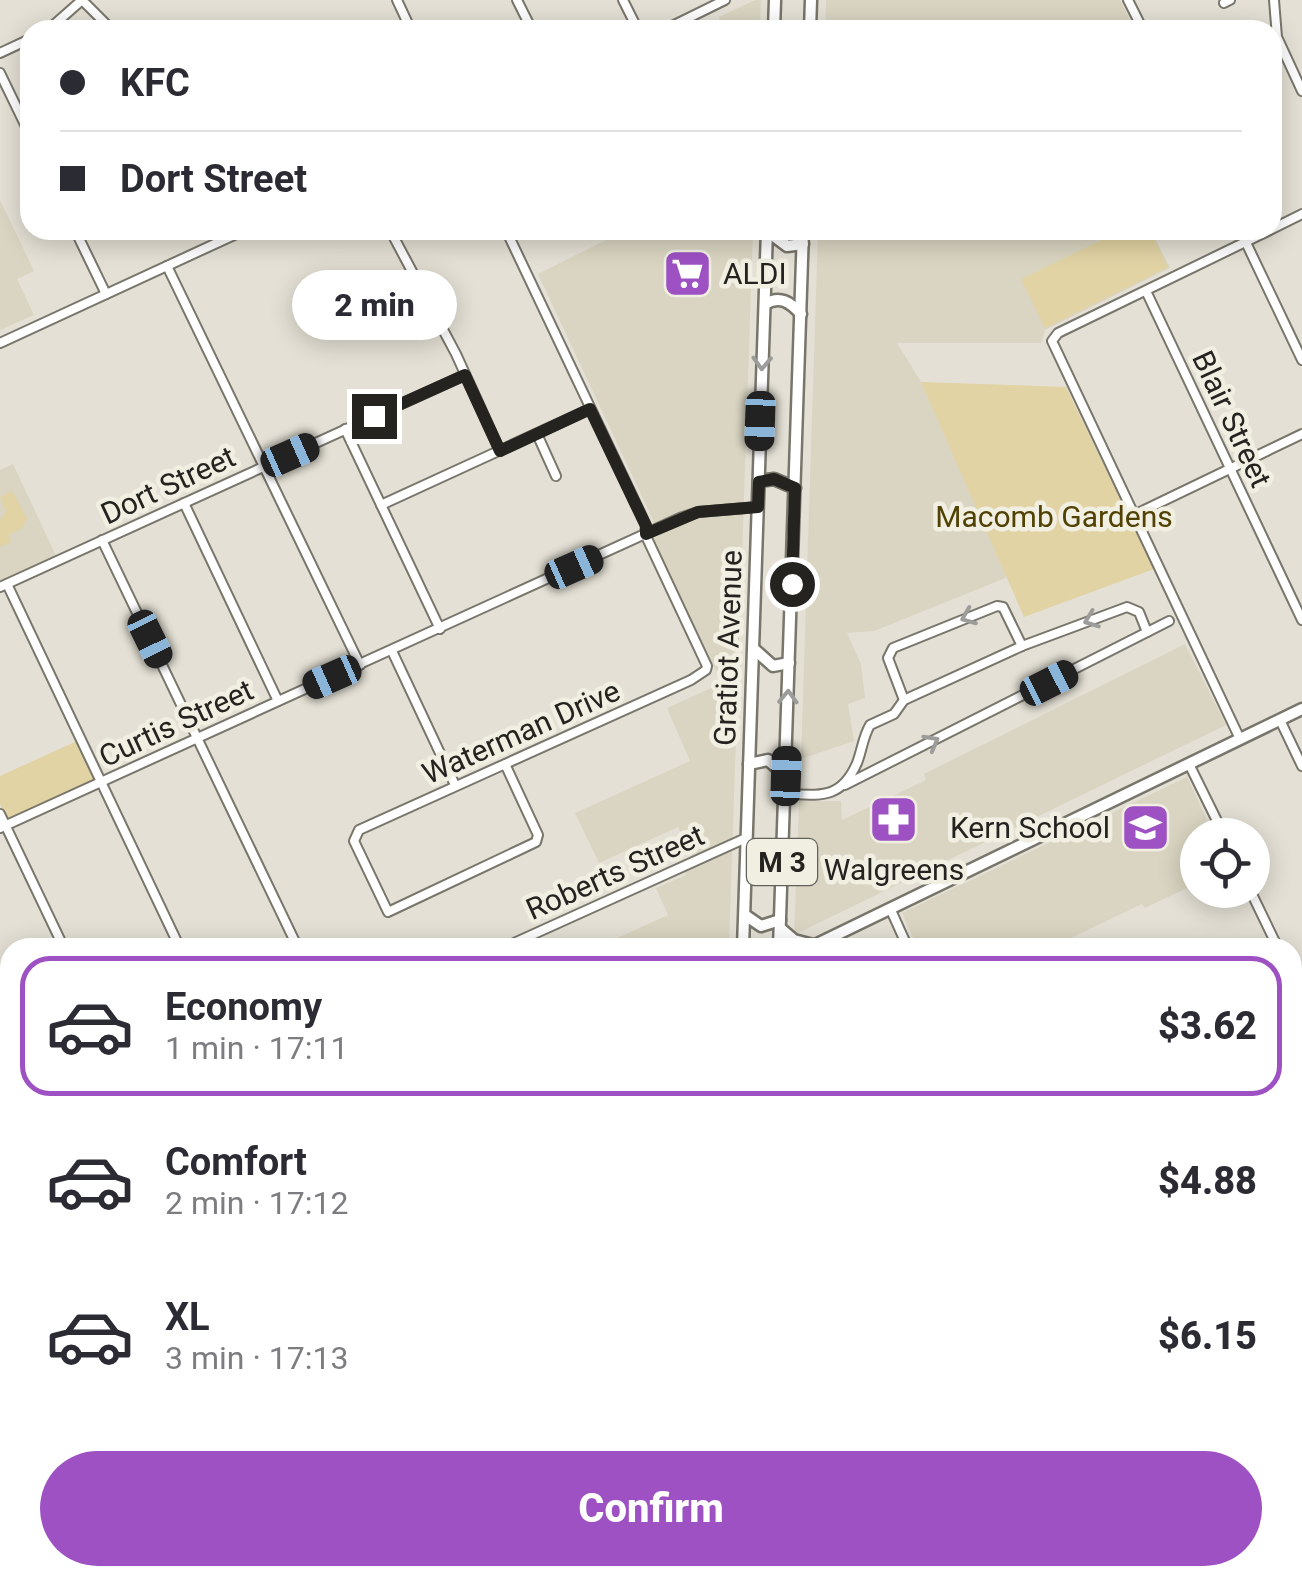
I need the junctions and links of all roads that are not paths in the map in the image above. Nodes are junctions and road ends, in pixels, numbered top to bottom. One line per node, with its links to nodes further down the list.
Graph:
1 (82, 0): 3 (street); 4 (street)
2 (724, 0): 5 (street)
3 (59, 20)
4 (102, 20)
5 (684, 20)
6 (1282, 48): 8 (street)
7 (0, 73): 9 (street)
8 (1302, 91)
9 (20, 115)
10 (81, 240): 23 (street)
11 (222, 240): 18 (street)
12 (395, 240): 28 (street)
13 (511, 240): 29 (street)
14 (767, 240): 24 (main road, Gratiot Avenue / M 3)
15 (779, 240): 20 (main road)
16 (803, 240): 20 (main road, Gratiot Avenue / M 3)
17 (1250, 240): 19 (street)
18 (218, 242): 21 (street)
19 (1246, 242): 22 (street); 27 (street)
20 (803, 244): 25 (main road, Gratiot Avenue / M 3)
21 (166, 266): 23 (street); 34 (street)
22 (1146, 291): 35 (street, Blair Street); 42 (street)
23 (106, 294): 26 (street)
24 (764, 304): 25 (main road); 37 (main road, Gratiot Avenue / M 3, one-way to 37)
25 (801, 314): 38 (main road, Gratiot Avenue / M 3)
26 (0, 343)
27 (1302, 360)
28 (465, 375): 30 (street, Dort Street); 33 (street)
29 (590, 409): 31 (street); 43 (street)
30 (346, 429): 34 (street, Dort Street); 40 (street)
31 (537, 434): 33 (street); 36 (street)
32 (1302, 434): 35 (street)
33 (500, 451): 40 (street)
34 (262, 468): 39 (street, Dort Street); 54 (street)
35 (1230, 469): 42 (street); 46 (street, Blair Street)
36 (556, 476)
37 (759, 482): 38 (main road); 41 (main road, Gratiot Avenue / M 3)
38 (795, 488): 53 (main road, Gratiot Avenue / M 3)
39 (184, 503): 44 (street, Dort Street); 56 (street)
40 (382, 505): 48 (street)
41 (758, 507): 43 (street, Curtis Street); 51 (main road, Gratiot Avenue / M 3)
42 (1134, 516): 60 (street)
43 (646, 534): 48 (street, Curtis Street); 61 (street, Waterman Drive)
44 (102, 540): 45 (street, Dort Street); 59 (street)
45 (4, 585): 66 (street)
46 (1302, 620)
47 (1169, 622): 49 (street)
48 (440, 629): 52 (street, Curtis Street)
49 (1147, 632): 50 (street, one-way to 50); 68 (street, one-way to 49)
50 (1022, 646): 55 (street); 55 (street, one-way to 55)
51 (753, 649): 53 (main road); 62 (main road, Gratiot Avenue / M 3)
52 (392, 651): 54 (street, Curtis Street); 67 (street)
53 (789, 663): 65 (main road, Gratiot Avenue / M 3, one-way to 53)
54 (360, 665): 56 (street, Curtis Street)
55 (904, 700): 68 (street)
56 (278, 702): 59 (street, Curtis Street)
57 (1302, 709): 58 (main road)
58 (1280, 720): 60 (main road); 64 (street)
59 (198, 738): 66 (street, Curtis Street); 80 (street)
60 (1240, 739): 63 (main road)
61 (505, 764): 67 (street, Waterman Drive); 67 (street, Waterman Drive)
62 (749, 764): 65 (main road); 73 (main road, Gratiot Avenue / M 3)
63 (1189, 764): 71 (street); 74 (main road)
64 (1302, 766)
65 (786, 776): 69 (main road, Gratiot Avenue / M 3)
66 (101, 782): 72 (street, Curtis Street); 79 (street)
67 (455, 785)
68 (845, 785): 69 (street)
69 (785, 794): 77 (main road, Gratiot Avenue / M 3)
70 (0, 814): 72 (street)
71 (1216, 818)
72 (3, 827): 78 (street)
73 (746, 838): 76 (main road, Gratiot Avenue / M 3); 81 (street, Roberts Street)
74 (890, 908): 85 (main road); 86 (street)
75 (1259, 908): 87 (street)
76 (744, 914): 77 (main road); 82 (main road, Gratiot Avenue / M 3)
77 (780, 924): 83 (main road, Gratiot Avenue / M 3); 84 (main road)
78 (59, 938)
79 (175, 938)
80 (293, 938)
81 (525, 938)
82 (743, 938)
83 (779, 938)
84 (792, 938)
85 (828, 938)
86 (904, 938)
87 (1273, 938)

